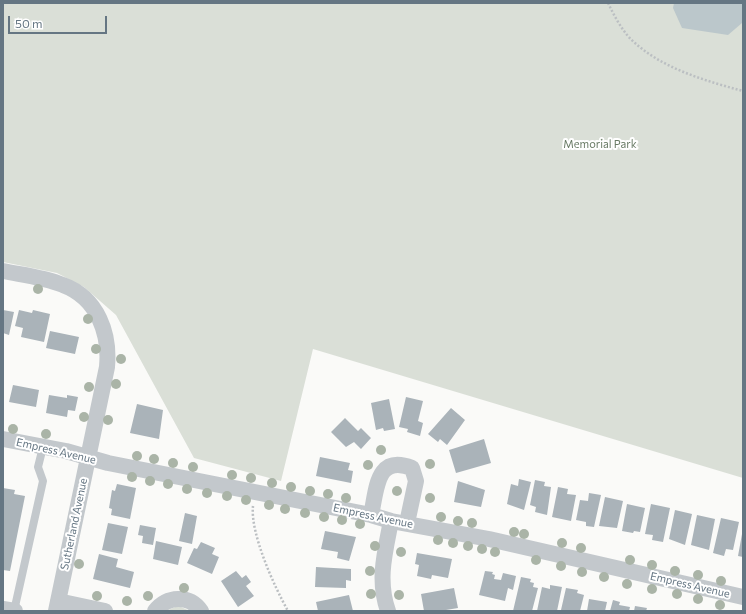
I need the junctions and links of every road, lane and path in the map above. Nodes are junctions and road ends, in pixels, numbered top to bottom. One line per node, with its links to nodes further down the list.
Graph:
1 (608, 3): 2 (path)
2 (743, 91)
3 (3, 271): 6 (street, Sutherland Avenue)
4 (3, 439): 5 (street, Empress Avenue)
5 (43, 447): 6 (street, Empress Avenue); 13 (lane)
6 (87, 457): 7 (street, Empress Avenue); 11 (street, Sutherland Avenue)
7 (255, 491): 8 (street, Empress Avenue); 17 (path)
8 (370, 515): 9 (street, Empress Avenue); 9 (street)
9 (399, 522): 10 (street, Empress Avenue); 18 (street)
10 (743, 597)
11 (57, 606): 14 (street)
12 (3, 609): 13 (street)
13 (14, 611)
14 (105, 611)
15 (155, 611): 16 (street)
16 (201, 611)
17 (288, 611)
18 (388, 611)

